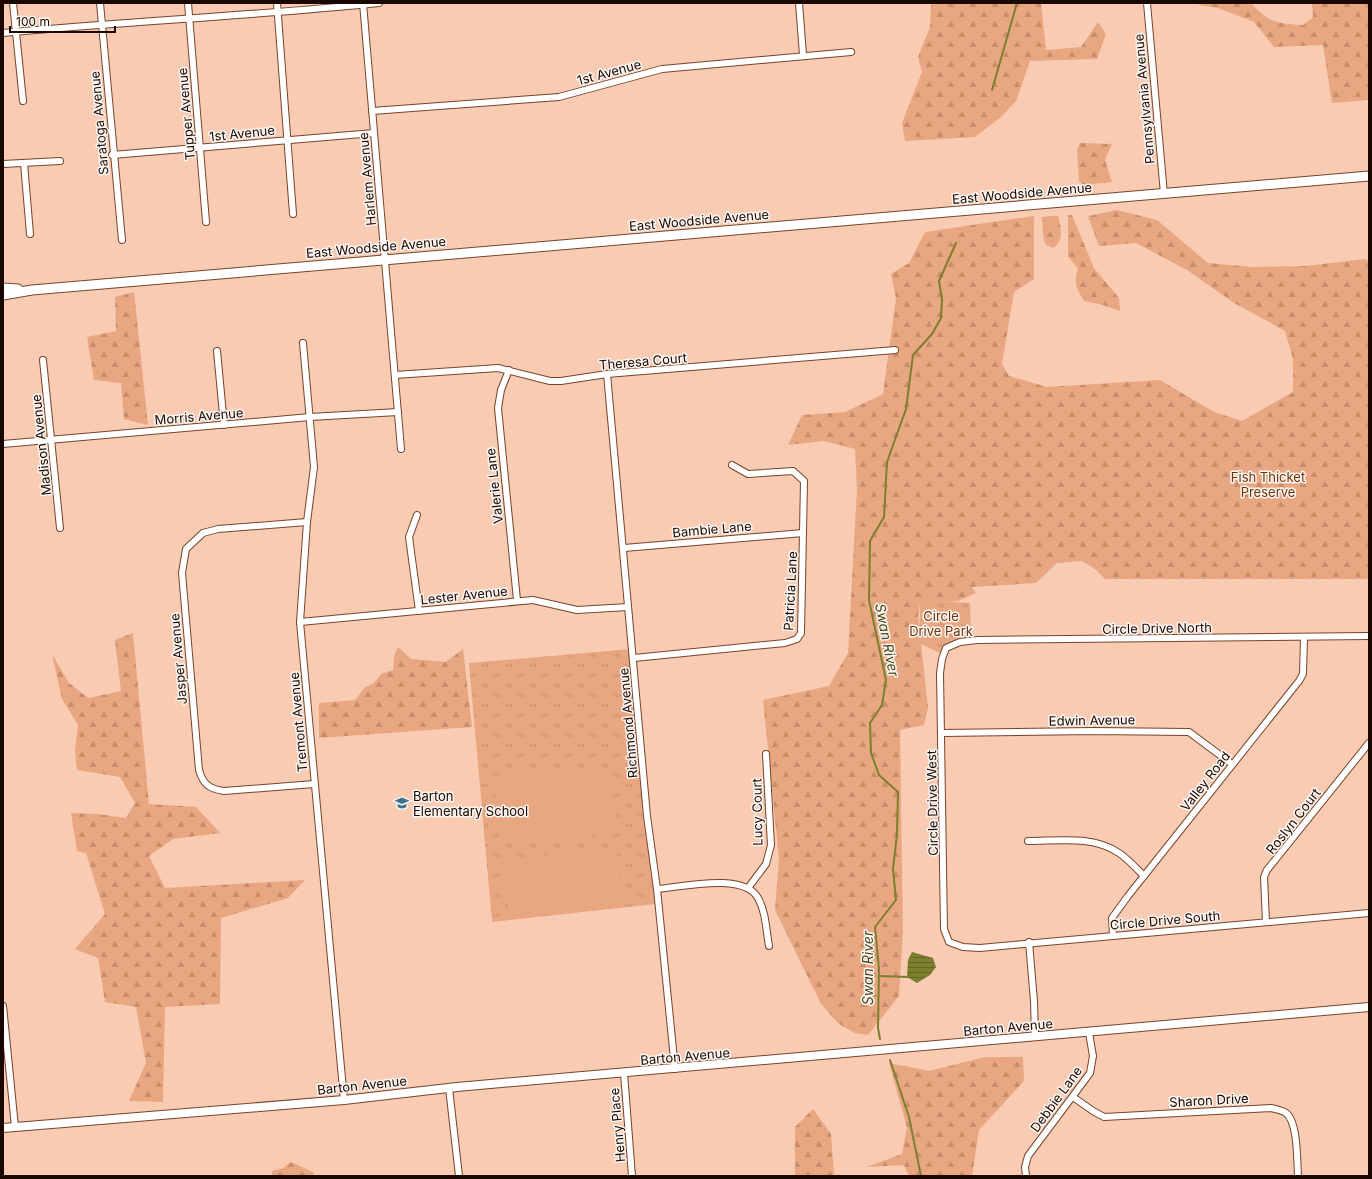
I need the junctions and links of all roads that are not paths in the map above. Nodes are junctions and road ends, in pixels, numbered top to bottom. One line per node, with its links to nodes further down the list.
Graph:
1 (13, 3): 12 (street)
2 (100, 3): 11 (street, Saratoga Avenue)
3 (188, 3): 10 (street, Tupper Avenue)
4 (276, 3): 9 (street)
5 (378, 3): 8 (street)
6 (799, 3): 15 (street)
7 (1146, 3): 26 (street, Pennsylvania Avenue)
8 (363, 4): 9 (street); 17 (street, Harlem Avenue)
9 (277, 12): 10 (street); 19 (street)
10 (189, 20): 11 (street); 20 (street, Tupper Avenue)
11 (101, 23): 12 (street); 21 (street, Saratoga Avenue)
12 (16, 32): 13 (street); 16 (street)
13 (3, 33)
14 (851, 52): 15 (street, 1st Avenue)
15 (803, 55): 17 (street, 1st Avenue)
16 (23, 101)
17 (372, 111): 18 (street, Harlem Avenue)
18 (374, 133): 19 (street, 1st Avenue); 31 (street, Harlem Avenue)
19 (287, 140): 20 (street, 1st Avenue); 27 (street)
20 (199, 149): 21 (street, 1st Avenue); 28 (street, Tupper Avenue)
21 (112, 155): 30 (street, Saratoga Avenue)
22 (60, 160): 23 (street)
23 (24, 163): 24 (street); 29 (street)
24 (3, 164)
25 (1369, 176): 26 (main road, East Woodside Avenue)
26 (1164, 194): 31 (main road, East Woodside Avenue)
27 (293, 214)
28 (206, 222)
29 (30, 234)
30 (122, 240)
31 (384, 260): 33 (main road, East Woodside Avenue); 41 (street, Harlem Avenue)
32 (3, 288): 33 (main road, East Woodside Avenue)
33 (32, 290): 34 (main road, East Woodside Avenue)
34 (3, 295)
35 (303, 343): 43 (street, Tremont Avenue)
36 (217, 350): 44 (street)
37 (895, 350): 40 (street, Theresa Court)
38 (43, 360): 45 (street, Madison Avenue)
39 (509, 370): 40 (street, Theresa Court); 41 (street, Theresa Court); 54 (street, Valerie Lane)
40 (607, 374): 53 (street, Richmond Avenue)
41 (395, 375): 42 (street, Harlem Avenue)
42 (398, 412): 43 (street, Morris Avenue); 47 (street, Harlem Avenue)
43 (310, 416): 44 (street, Morris Avenue); 50 (street, Tremont Avenue)
44 (224, 425): 45 (street, Morris Avenue)
45 (51, 440): 46 (street, Morris Avenue); 51 (street, Madison Avenue)
46 (3, 444)
47 (400, 449)
48 (732, 465): 52 (street, Patricia Lane)
49 (417, 515): 56 (street)
50 (307, 522): 57 (street, Tremont Avenue); 66 (street, Jasper Avenue)
51 (60, 528)
52 (803, 533): 53 (street, Bambie Lane); 61 (street, Patricia Lane)
53 (624, 548): 55 (street, Richmond Avenue)
54 (517, 600): 55 (street, Lester Avenue); 56 (street, Lester Avenue)
55 (628, 607): 61 (street, Richmond Avenue)
56 (419, 611): 57 (street, Lester Avenue)
57 (300, 622): 66 (street, Tremont Avenue)
58 (1369, 636): 59 (street, Circle Drive North)
59 (1304, 637): 60 (street, Circle Drive North); 65 (street, Valley Road)
60 (946, 648): 62 (street, Circle Drive West)
61 (634, 658): 70 (street, Richmond Avenue)
62 (941, 733): 65 (street, Edwin Avenue); 76 (street, Circle Drive West)
63 (1369, 743): 72 (street, Roslyn Court)
64 (766, 754): 69 (street, Lucy Court)
65 (1232, 764): 68 (street, Valley Road)
66 (314, 784): 85 (street, Tremont Avenue)
67 (1028, 841): 68 (street)
68 (1144, 876): 73 (street, Valley Road)
69 (748, 888): 70 (street); 75 (street)
70 (658, 889): 81 (street, Richmond Avenue)
71 (1369, 912): 72 (street, Circle Drive South)
72 (1266, 922): 73 (street, Circle Drive South)
73 (1113, 935): 74 (street, Circle Drive South)
74 (1029, 942): 76 (street, Circle Drive South); 80 (street)
75 (769, 946)
76 (963, 947)
77 (3, 1006): 86 (street)
78 (1369, 1006): 79 (street, Barton Avenue)
79 (1089, 1033): 80 (street, Barton Avenue); 84 (street, Debbie Lane)
80 (1035, 1037): 81 (street, Barton Avenue)
81 (675, 1069): 82 (street, Barton Avenue)
82 (624, 1073): 83 (street, Barton Avenue); 89 (street, Henry Place)
83 (449, 1088): 85 (street, Barton Avenue); 88 (street)
84 (1073, 1097): 90 (street, Debbie Lane); 91 (street, Sharon Drive)
85 (344, 1100): 86 (street, Barton Avenue)
86 (15, 1127): 87 (street, Barton Avenue)
87 (3, 1128)
88 (459, 1176)
89 (632, 1176)
90 (1026, 1176)
91 (1298, 1176)

